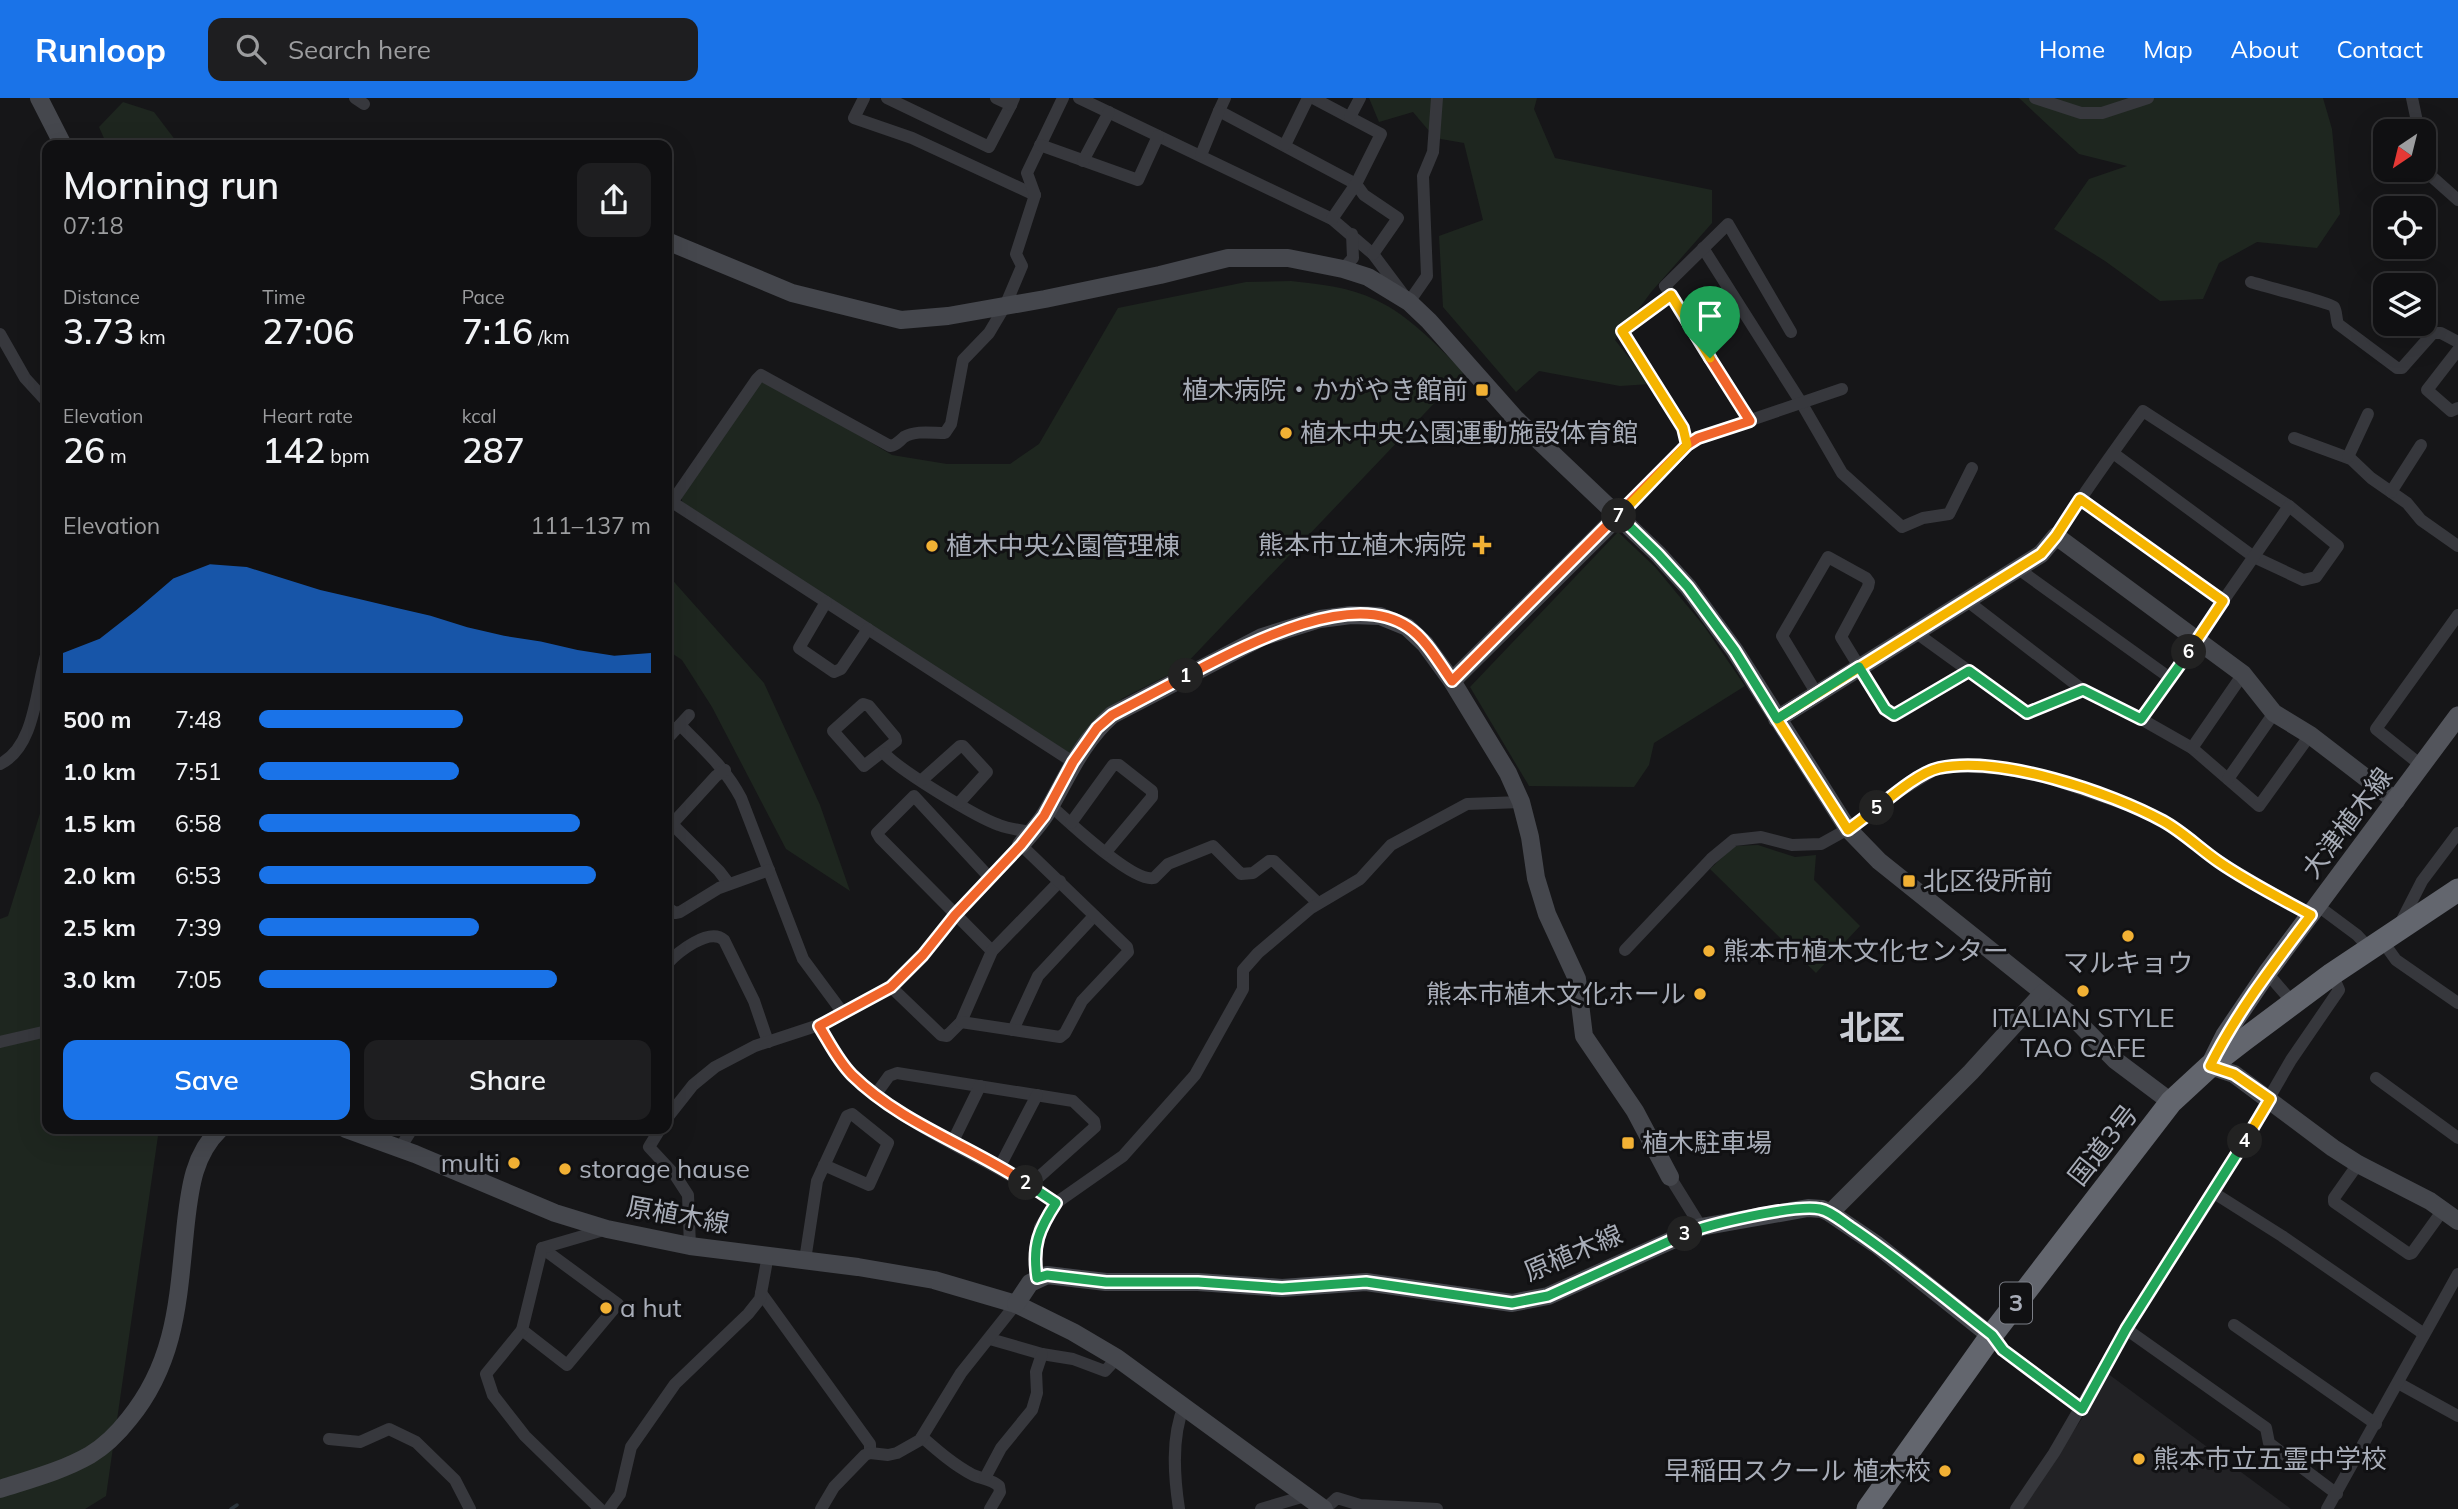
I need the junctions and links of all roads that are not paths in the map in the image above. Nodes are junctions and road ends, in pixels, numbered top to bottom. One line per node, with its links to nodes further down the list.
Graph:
1 (39, 98): 20 (street)
2 (864, 98): 27 (street)
3 (887, 98): 14 (street)
4 (996, 98): 14 (street)
5 (1063, 98): 21 (street)
6 (1079, 98): 16 (street)
7 (1225, 98): 15 (street)
8 (1310, 98): 17 (street); 22 (street)
9 (1360, 98): 17 (street)
10 (1437, 98): 37 (street)
11 (2035, 98): 12 (street)
12 (2148, 98)
13 (2412, 98): 18 (street)
14 (1013, 101)
15 (1219, 111): 22 (street); 23 (street)
16 (1109, 112): 19 (street); 24 (street)
17 (1350, 117): 26 (street)
18 (2416, 119)
19 (1158, 136): 23 (street); 24 (street)
20 (60, 140)
21 (1040, 145): 24 (street); 27 (street)
22 (1285, 145): 26 (street)
23 (1201, 155): 29 (street)
24 (1083, 160)
25 (2436, 180): 28 (street)
26 (1356, 184): 29 (street); 33 (street)
27 (1035, 195): 38 (street)
28 (2458, 200)
29 (1332, 219): 30 (street)
30 (1352, 234): 33 (street); 34 (street)
31 (672, 243): 38 (street)
32 (1703, 248): 36 (street); 39 (street); 45 (street)
33 (1373, 254): 37 (street)
34 (1343, 269): 37 (street); 38 (street)
35 (2251, 282): 41 (street)
36 (1671, 295): 48 (street); 50 (street)
37 (1409, 302): 58 (street)
38 (1005, 306): 65 (street)
39 (1791, 332)
40 (0, 334): 44 (street)
41 (2458, 342)
42 (2458, 351): 46 (street)
43 (1842, 389): 45 (street)
44 (42, 397)
45 (1802, 404): 48 (street); 54 (street)
46 (2458, 408)
47 (2368, 414): 53 (street)
48 (1750, 421): 50 (street)
49 (2294, 438): 53 (street)
50 (1687, 445): 58 (street)
51 (2421, 445): 55 (street)
52 (2113, 453): 56 (street); 57 (street); 61 (street)
53 (2348, 457): 55 (street)
54 (1972, 468)
55 (2391, 492): 60 (street)
56 (2080, 499): 59 (street); 64 (street)
57 (2289, 506): 61 (street); 61 (street)
58 (1618, 517): 75 (street); 80 (street)
59 (2056, 536): 62 (street); 69 (street)
60 (2458, 546)
61 (2254, 557): 64 (street)
62 (2017, 568): 63 (street); 74 (street)
63 (1966, 600): 68 (street); 76 (street)
64 (2223, 601): 69 (street)
65 (826, 602): 67 (street); 67 (street)
66 (2458, 615): 88 (street)
67 (867, 629): 86 (street)
68 (1915, 632): 70 (street); 71 (street)
69 (2198, 640): 73 (street); 74 (street)
70 (1859, 667): 71 (street); 77 (street); 77 (street)
71 (1969, 671): 76 (street)
72 (42, 672): 87 (street)
73 (2243, 674): 78 (street); 84 (street)
74 (2170, 678): 81 (street)
75 (1452, 681): 86 (street); 94 (street)
76 (2083, 690): 81 (street)
77 (1817, 694): 80 (street)
78 (2274, 713): 83 (street); 90 (street)
79 (2458, 716): 88 (main road, 大津植木線)
80 (1777, 719): 100 (street)
81 (2141, 719): 84 (street)
82 (672, 733): 89 (street)
83 (2310, 735): 90 (street); 93 (street)
84 (2192, 748): 90 (street)
85 (884, 753): 85 (street); 91 (street)
86 (1073, 762): 96 (street)
87 (0, 764)
88 (2422, 766): 93 (main road, 大津植木線)
89 (724, 770): 97 (street); 104 (street)
90 (2228, 779)
91 (924, 781): 92 (street); 95 (street); 95 (street)
92 (914, 796): 105 (street); 112 (street)
93 (2396, 801): 111 (main road, 大津植木線)
94 (1521, 802): 109 (street); 149 (street)
95 (959, 803): 102 (street)
96 (1050, 806): 98 (street); 102 (street)
97 (672, 819)
98 (1071, 823): 103 (street); 103 (street)
99 (672, 825): 107 (street)
100 (1848, 830): 111 (street); 115 (street); 121 (street)
101 (2458, 833): 114 (street)
102 (1026, 839): 105 (street); 106 (street)
103 (1106, 852): 109 (street)
104 (769, 870): 107 (street); 124 (street)
105 (990, 878): 112 (street)
106 (1060, 881): 113 (street); 116 (street)
107 (729, 884): 110 (street)
108 (2458, 890): 114 (highway, 国道3号 / 3)
109 (1318, 904): 152 (street)
110 (672, 910)
111 (2314, 911): 114 (street); 118 (main road, 大津植木線)
112 (955, 915): 116 (street); 120 (street)
113 (1094, 916): 127 (street); 127 (street)
114 (2383, 941): 119 (highway, 国道3号 / 3); 122 (street)
115 (1625, 950)
116 (992, 951): 125 (street)
117 (672, 959): 130 (street)
118 (2267, 973): 123 (street); 131 (main road, 大津植木線)
119 (2332, 974): 123 (highway, 国道3号 / 3); 136 (street)
120 (891, 987): 124 (street); 125 (street)
121 (2043, 993): 137 (street); 154 (street)
122 (2458, 1003)
123 (2294, 1004): 131 (highway, 国道3号 / 3)
124 (843, 1013): 126 (street)
125 (961, 1022): 127 (street)
126 (819, 1026): 130 (street); 134 (street)
127 (1013, 1030)
128 (42, 1032): 129 (street)
129 (0, 1042)
130 (768, 1042): 138 (street)
131 (2210, 1066): 136 (street); 137 (highway, 国道3号 / 3)
132 (2376, 1077): 143 (street)
133 (980, 1086): 134 (street); 135 (street); 144 (street)
134 (876, 1094): 144 (street)
135 (1037, 1094): 148 (street); 150 (street)
136 (2270, 1099): 146 (street); 151 (street)
137 (2171, 1102): 170 (highway, 国道3号 / 3)
138 (672, 1112)
139 (215, 1134): 183 (street)
140 (360, 1134): 145 (street, 原植木線)
141 (409, 1134): 145 (street)
142 (657, 1134): 158 (street)
143 (2458, 1138)
144 (953, 1143): 148 (street)
145 (400, 1148): 157 (street, 原植木線)
146 (2358, 1164): 153 (street); 153 (street)
147 (824, 1166): 147 (street); 161 (street)
148 (999, 1168): 150 (street)
149 (1670, 1177): 156 (street)
150 (1030, 1185): 152 (street)
151 (2214, 1192): 167 (street); 169 (street)
152 (1056, 1203): 163 (street)
153 (2443, 1210): 155 (street)
154 (1830, 1213): 156 (street, 原植木線); 170 (street, 原植木線)
155 (2458, 1221)
156 (1701, 1227): 163 (street, 原植木線)
157 (607, 1229): 158 (street, 原植木線); 159 (street)
158 (690, 1246): 160 (street, 原植木線)
159 (542, 1248): 168 (street); 168 (street)
160 (768, 1255): 161 (street, 原植木線); 164 (street)
161 (805, 1260): 165 (street, 原植木線)
162 (2458, 1274): 169 (street)
163 (1037, 1278): 165 (street)
164 (761, 1293): 181 (street); 189 (street)
165 (1016, 1304): 171 (street); 173 (street, 原植木線)
166 (2234, 1325): 178 (street)
167 (2126, 1329): 176 (street); 184 (street)
168 (522, 1330): 188 (street)
169 (2424, 1334): 174 (street)
170 (1992, 1335): 176 (street); 195 (highway, 国道3号 / 3)
171 (990, 1339): 172 (street); 179 (street)
172 (1042, 1354): 173 (street); 182 (street)
173 (1116, 1358): 175 (street, 原植木線)
174 (2398, 1383): 177 (street); 178 (street)
175 (1184, 1406): 185 (street, 原植木線); 192 (street)
176 (2082, 1409): 196 (street)
177 (2458, 1416)
178 (2376, 1424): 184 (street)
179 (922, 1437): 181 (street); 182 (street)
180 (330, 1439): 187 (street)
181 (870, 1452): 190 (street)
182 (985, 1478): 191 (street)
183 (0, 1489)
184 (2337, 1494): 197 (street)
185 (1305, 1496): 193 (street); 194 (street, 原植木線)
186 (1431, 1508): 194 (street)
187 (470, 1509)
188 (600, 1509)
189 (609, 1509)
190 (821, 1509)
191 (990, 1509)
192 (1179, 1509)
193 (1261, 1509)
194 (1324, 1509)
195 (1868, 1509)
196 (2016, 1509)
197 (2327, 1509)

